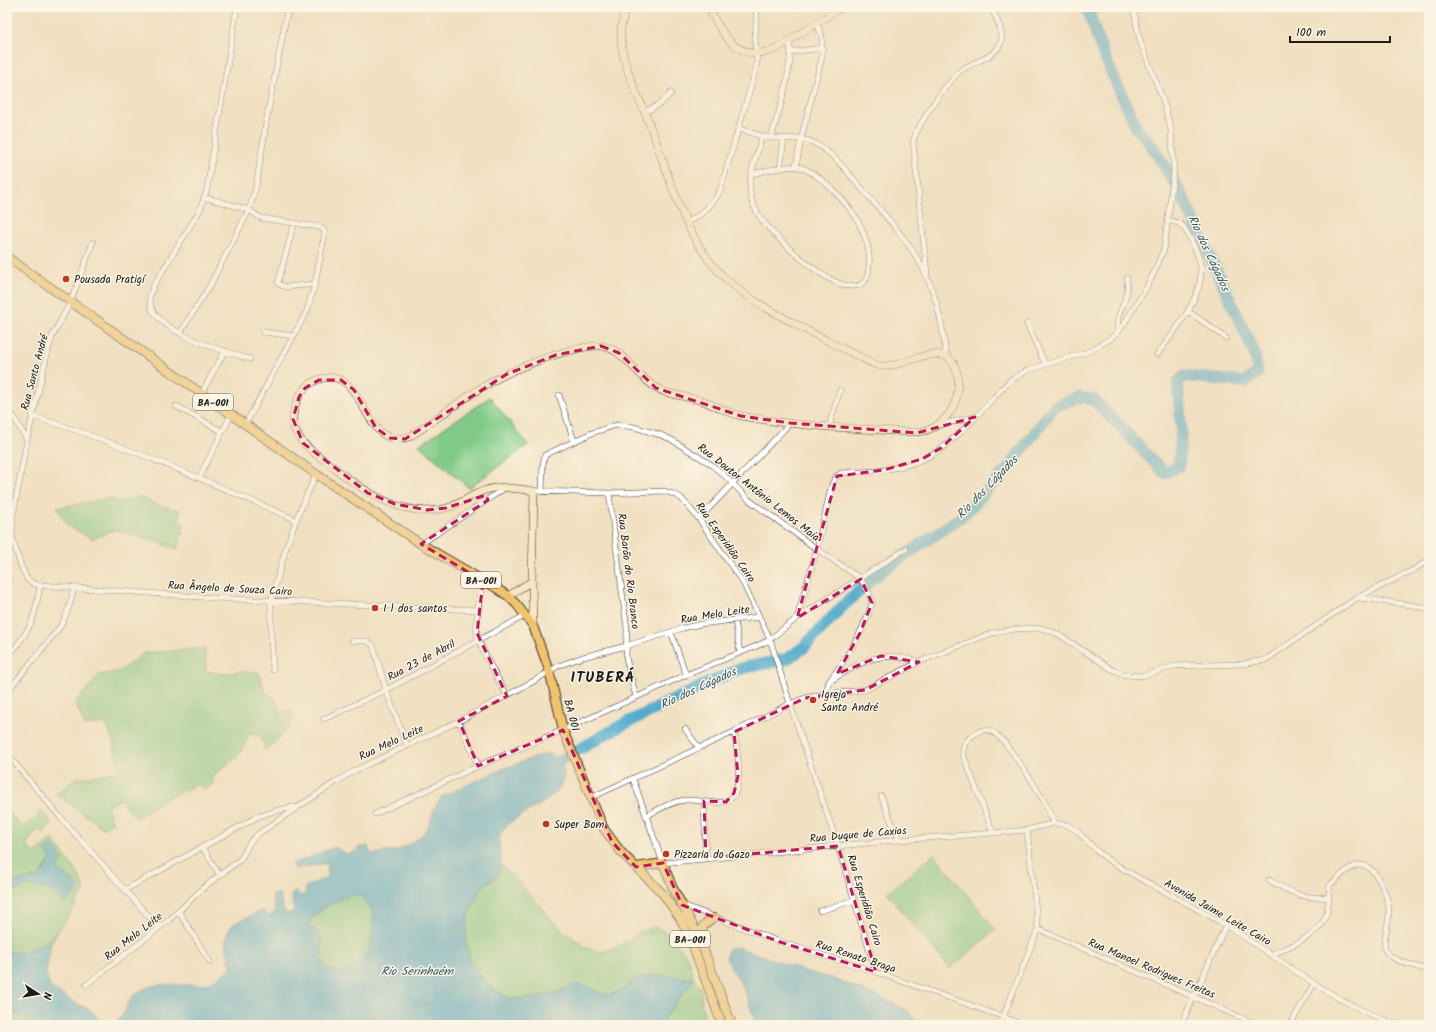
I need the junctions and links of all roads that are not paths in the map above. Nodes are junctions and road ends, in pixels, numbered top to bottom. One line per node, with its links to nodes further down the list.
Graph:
1 (237, 7): 24 (street)
2 (288, 7): 25 (street)
3 (626, 7): 15 (main road)
4 (708, 7): 13 (main road)
5 (757, 7): 13 (street)
6 (842, 7): 9 (main road)
7 (991, 7): 31 (street)
8 (1133, 7): 26 (street)
9 (817, 23): 10 (main road); 11 (street)
10 (789, 41): 12 (street); 13 (main road)
11 (823, 48): 12 (street); 20 (street)
12 (791, 52): 18 (street)
13 (756, 53): 16 (street)
14 (671, 93): 15 (street)
15 (645, 112): 27 (main road)
16 (739, 129): 17 (street); 27 (street)
17 (762, 136): 18 (street); 23 (street)
18 (771, 138): 19 (street)
19 (784, 138): 20 (street); 22 (street)
20 (801, 139): 21 (street); 31 (street)
21 (796, 166): 22 (street); 23 (street)
22 (780, 169): 23 (street)
23 (752, 174)
24 (204, 197): 25 (street); 39 (street)
25 (249, 210): 28 (street); 39 (street)
26 (1168, 221): 35 (street); 38 (street)
27 (687, 222): 44 (main road)
28 (294, 223): 33 (street); 33 (street)
29 (93, 242): 34 (street, Rua Santo André)
30 (8, 260): 34 (main road, BA-001)
31 (927, 278): 44 (street)
32 (1127, 278): 38 (street)
33 (315, 284): 40 (street)
34 (71, 301): 48 (main road, BA-001); 53 (street, Rua Santo André)
35 (1188, 311): 41 (street); 43 (street)
36 (1027, 324): 46 (street)
37 (263, 332): 40 (street)
38 (1118, 332): 46 (street)
39 (180, 333): 42 (street)
40 (294, 336): 56 (street)
41 (1226, 338)
42 (225, 351): 45 (street); 48 (street)
43 (1158, 355)
44 (946, 356): 57 (main road)
45 (250, 359)
46 (1045, 364): 54 (street)
47 (840, 390): 58 (street)
48 (201, 394): 52 (main road, BA-001)
49 (559, 395): 61 (street)
50 (7, 405): 60 (street)
51 (176, 406): 59 (street)
52 (231, 415): 56 (main road, BA-001); 59 (street)
53 (32, 416): 60 (street, Rua Santo André); 63 (street)
54 (975, 417): 57 (street); 73 (street)
55 (790, 424): 58 (main road); 64 (street); 65 (main road)
56 (245, 425): 62 (main road, BA-001)
57 (938, 425): 58 (main road)
58 (829, 426)
59 (223, 432): 63 (street)
60 (27, 440): 71 (street, Rua Santo André)
61 (574, 441): 64 (street, Rua Doutor Antônio Lemos Maia); 67 (street, Rua Doutor Antônio Lemos Maia)
62 (316, 474): 70 (street); 72 (main road, BA-001)
63 (199, 478): 70 (street)
64 (732, 483): 69 (street); 73 (street, Rua Doutor Antônio Lemos Maia)
65 (506, 488): 66 (main road); 72 (street)
66 (534, 491): 67 (street, Rua Esperidião Cairo); 76 (main road)
67 (542, 492): 68 (street, Rua Esperidião Cairo)
68 (609, 493): 69 (street, Rua Esperidião Cairo); 95 (street, Rua Barão do Rio Branco)
69 (699, 519): 87 (street, Rua Esperidião Cairo)
70 (296, 520): 83 (street)
71 (10, 538): 79 (street)
72 (421, 544): 78 (main road, BA-001)
73 (817, 549): 77 (street, Rua Doutor Antônio Lemos Maia); 88 (street)
74 (906, 549): 77 (street)
75 (1429, 560): 82 (street)
76 (532, 580): 81 (main road); 90 (main road)
77 (862, 580): 88 (street); 102 (street)
78 (483, 581): 81 (main road, BA-001); 85 (street)
79 (40, 585): 80 (street, Rua Ângelo de Souza Cairo); 97 (street)
80 (74, 588): 83 (street, Rua Ângelo de Souza Cairo); 104 (street)
81 (508, 596): 86 (main road, BA-001)
82 (1357, 598): 84 (street); 98 (street)
83 (271, 601): 85 (street, Rua Ângelo de Souza Cairo); 99 (street)
84 (1429, 609)
85 (478, 610): 94 (street)
86 (526, 615): 90 (main road, BA-001); 94 (street, Rua 23 de Abril)
87 (759, 617): 89 (street, Rua Melo Leite); 92 (street, Rua Esperidião Cairo)
88 (797, 618): 92 (street)
89 (734, 620): 91 (street, Rua Melo Leite); 96 (street)
90 (533, 626): 100 (main road, BA 001 / BA-001)
91 (671, 632): 95 (street, Rua Melo Leite); 101 (street)
92 (770, 639): 96 (street); 108 (street, Rua Esperidião Cairo)
93 (352, 641): 103 (street)
94 (479, 641): 103 (street, Rua 23 de Abril); 106 (street)
95 (626, 646): 100 (street, Rua Melo Leite); 107 (street, Rua Barão do Rio Branco)
96 (740, 653): 101 (street)
97 (10, 654)
98 (919, 662): 102 (street); 105 (street)
99 (273, 670)
100 (549, 670): 106 (street, Rua Melo Leite); 112 (main road, BA 001 / BA-001)
101 (686, 675): 107 (street)
102 (829, 682): 105 (street)
103 (386, 690): 109 (street, Rua 23 de Abril); 114 (street)
104 (7, 692)
105 (825, 694): 108 (street)
106 (507, 696): 110 (street, Rua Melo Leite)
107 (636, 697): 112 (street)
108 (790, 704): 113 (street); 129 (street, Rua Esperidião Cairo)
109 (324, 719)
110 (459, 721): 114 (street, Rua Melo Leite); 117 (street)
111 (685, 729): 115 (street)
112 (564, 732): 117 (street); 120 (main road, BA 001 / BA-001)
113 (734, 732): 115 (street); 121 (street)
114 (407, 746): 122 (street, Rua Melo Leite)
115 (699, 748): 118 (street)
116 (7, 754): 136 (street)
117 (478, 766): 123 (street)
118 (633, 779): 120 (street); 124 (street)
119 (881, 796): 128 (street)
120 (590, 798): 133 (main road, BA-001)
121 (704, 801): 124 (street); 131 (street)
122 (297, 807): 130 (street); 134 (street, Rua Melo Leite)
123 (374, 814)
124 (646, 816): 132 (street)
125 (1054, 823): 126 (street, Rua Duque de Caxias); 127 (street); 143 (street, Avenida Jaime Leite Cairo)
126 (1027, 830): 127 (street, Rua Duque de Caxias); 145 (street)
127 (993, 834): 128 (street, Rua Duque de Caxias)
128 (899, 840): 129 (street, Rua Duque de Caxias)
129 (838, 846): 131 (street, Rua Duque de Caxias); 138 (street, Rua Esperidião Cairo)
130 (203, 848): 134 (street); 136 (street)
131 (706, 858): 132 (street, Rua Duque de Caxias)
132 (662, 863): 133 (main road); 139 (main road, BA-001)
133 (636, 867): 155 (main road, BA-001)
134 (219, 874): 141 (street, Rua Melo Leite)
135 (1269, 880): 137 (street)
136 (125, 890): 144 (street)
137 (1328, 897): 147 (street); 149 (street)
138 (854, 900): 140 (street); 150 (street, Rua Esperidião Cairo)
139 (682, 905): 142 (street, Rua Renato Braga); 146 (main road, BA-001)
140 (820, 911)
141 (179, 912): 144 (street, Rua Melo Leite); 148 (street)
142 (713, 918): 146 (main road); 150 (street, Rua Renato Braga)
143 (1226, 925): 147 (street, Avenida Jaime Leite Cairo); 153 (street)
144 (159, 928): 152 (street, Rua Melo Leite)
145 (1038, 929): 153 (street, Rua Manoel Rodrigues Freitas); 154 (street)
146 (699, 937): 156 (main road, BA-001)
147 (1271, 955): 151 (street, Avenida Jaime Leite Cairo)
148 (210, 962)
149 (1429, 970)
150 (876, 972): 154 (street, Rua Renato Braga)
151 (1314, 984): 161 (street); 162 (street, Avenida Jaime Leite Cairo)
152 (86, 985)
153 (1195, 996): 159 (street); 160 (street, Rua Manoel Rodrigues Freitas)
154 (1004, 1017): 157 (street); 158 (street, Rua Renato Braga)
155 (722, 1025)
156 (732, 1025)
157 (1000, 1025)
158 (1023, 1025)
159 (1181, 1025)
160 (1258, 1025)
161 (1290, 1025)
162 (1398, 1025)

